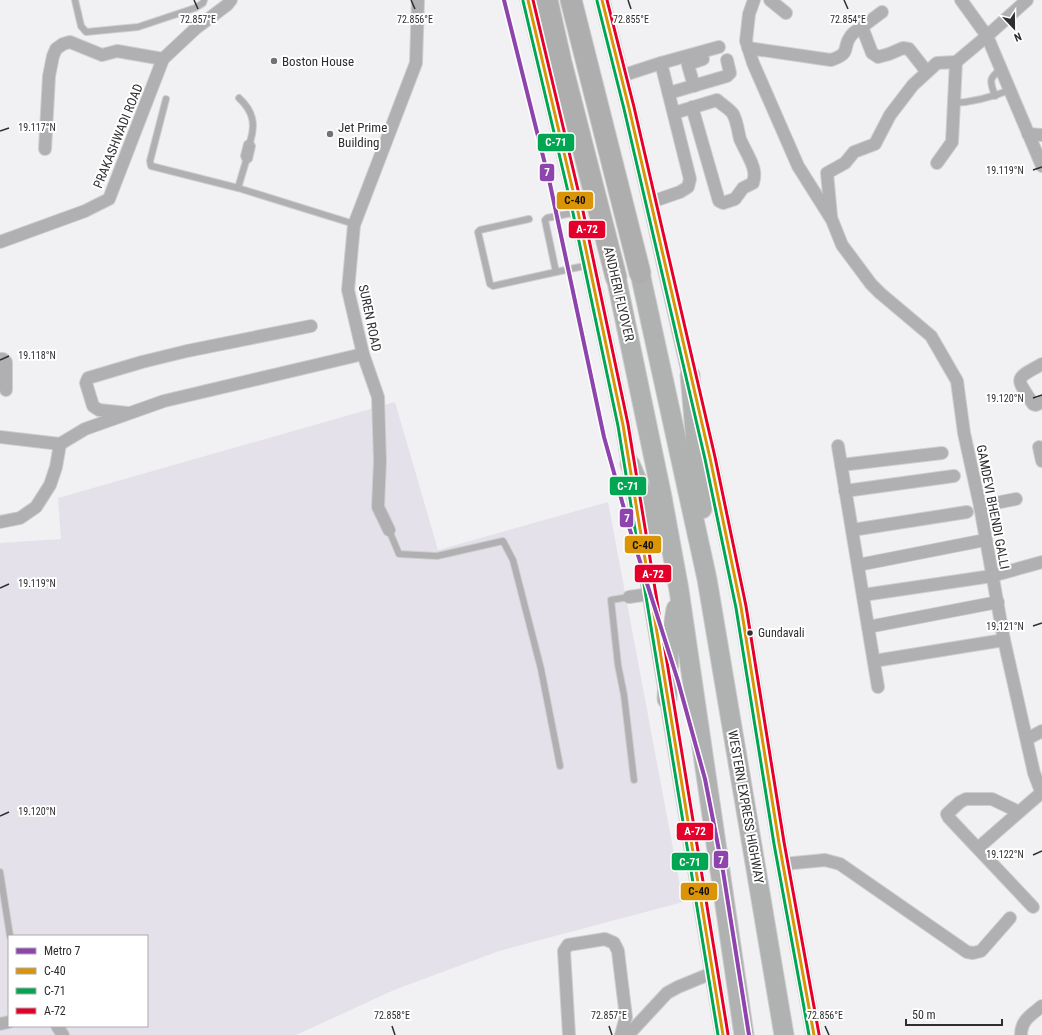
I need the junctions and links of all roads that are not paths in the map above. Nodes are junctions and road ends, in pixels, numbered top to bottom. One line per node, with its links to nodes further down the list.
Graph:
1 (75, 0): 2 (lane)
2 (204, 0)
3 (231, 0): 19 (street, PRAKASHWADI ROAD)
4 (418, 0): 45 (street, SUREN ROAD)
5 (528, 0): 42 (street)
6 (547, 0): 50 (highway, ANDHERI FLYOVER)
7 (571, 0): 49 (highway, ANDHERI FLYOVER)
8 (602, 0): 24 (street)
9 (754, 0): 17 (street)
10 (770, 0): 14 (street)
11 (961, 0): 16 (street)
12 (1027, 0): 16 (street)
13 (882, 12): 15 (street)
14 (786, 13)
15 (862, 27): 17 (street); 23 (street)
16 (988, 36): 20 (street); 22 (street)
17 (748, 48): 44 (street)
18 (723, 53): 21 (street); 25 (street); 25 (street)
19 (163, 59): 36 (street); 46 (street, PRAKASHWADI ROAD)
20 (956, 62): 23 (street); 31 (street)
21 (661, 63): 24 (street); 27 (street)
22 (1001, 70): 26 (street); 28 (lane)
23 (927, 72): 44 (street)
24 (621, 76): 41 (street)
25 (694, 86): 27 (street)
26 (1010, 90): 28 (lane); 34 (street)
27 (669, 93): 33 (street)
28 (995, 96): 31 (lane)
29 (239, 98): 40 (lane)
30 (166, 99): 40 (lane)
31 (954, 103): 38 (street)
32 (692, 107): 32 (street); 33 (street)
33 (674, 113): 41 (street)
34 (1028, 134): 35 (street); 37 (street)
35 (1042, 135)
36 (45, 149)
37 (1039, 152): 39 (street)
38 (938, 162)
39 (1042, 166)
40 (238, 188): 45 (lane)
41 (651, 202): 55 (street)
42 (578, 212): 47 (street); 48 (lane)
43 (529, 219): 48 (lane)
44 (832, 220): 70 (street, GAMDEVI BHENDI GALLI)
45 (354, 224): 52 (street, SUREN ROAD)
46 (0, 242)
47 (589, 265): 48 (lane); 65 (street)
48 (556, 272)
49 (640, 273): 79 (highway, ANDHERI FLYOVER)
50 (616, 277): 80 (highway, ANDHERI FLYOVER)
51 (311, 326): 58 (street)
52 (362, 354): 58 (street); 73 (street, SUREN ROAD)
53 (0, 359): 56 (street)
54 (1042, 364): 57 (street)
55 (690, 375): 79 (highway); 97 (street)
56 (6, 390)
57 (1042, 402)
58 (131, 414): 60 (street)
59 (0, 437): 60 (street)
60 (60, 444): 72 (street)
61 (838, 446): 66 (street)
62 (1039, 448): 64 (street)
63 (942, 452): 66 (street)
64 (1042, 461)
65 (630, 464): 80 (highway); 81 (street)
66 (841, 465): 68 (street)
67 (954, 476): 68 (street)
68 (845, 492): 74 (street)
69 (1016, 499): 70 (street)
70 (980, 506): 75 (street, GAMDEVI BHENDI GALLI)
71 (968, 512): 74 (street)
72 (0, 522)
73 (389, 530): 92 (lane)
74 (852, 530): 77 (street)
75 (985, 540): 77 (street); 78 (street, GAMDEVI BHENDI GALLI)
76 (1042, 562): 78 (street)
77 (858, 564): 82 (street)
78 (992, 576): 82 (street); 84 (street, GAMDEVI BHENDI GALLI)
79 (707, 579): 111 (highway, WESTERN EXPRESS HIGHWAY)
80 (679, 590): 89 (highway); 110 (highway)
81 (650, 594): 83 (street); 89 (street)
82 (863, 595): 85 (street)
83 (629, 597): 93 (lane)
84 (998, 602): 85 (street); 86 (street, GAMDEVI BHENDI GALLI)
85 (868, 627): 87 (street)
86 (1004, 640): 87 (street); 91 (street, GAMDEVI BHENDI GALLI)
87 (874, 661): 88 (street)
88 (878, 687)
89 (667, 699): 102 (street)
90 (1042, 731): 91 (street)
91 (1027, 739): 94 (street, GAMDEVI BHENDI GALLI)
92 (560, 766)
93 (634, 780)
94 (1041, 794): 95 (street)
95 (1019, 812): 96 (street); 96 (street)
96 (978, 848): 99 (street)
97 (783, 864): 100 (street); 112 (street)
98 (0, 872): 101 (lane)
99 (1034, 907)
100 (1010, 918)
101 (10, 935)
102 (712, 973): 105 (street); 109 (street)
103 (1042, 1000): 113 (street)
104 (626, 1017): 105 (street); 106 (street); 107 (street)
105 (637, 1025): 108 (street)
106 (569, 1035)
107 (621, 1035)
108 (628, 1035)
109 (723, 1035)
110 (744, 1035)
111 (784, 1035)
112 (814, 1035)
113 (1021, 1035)

